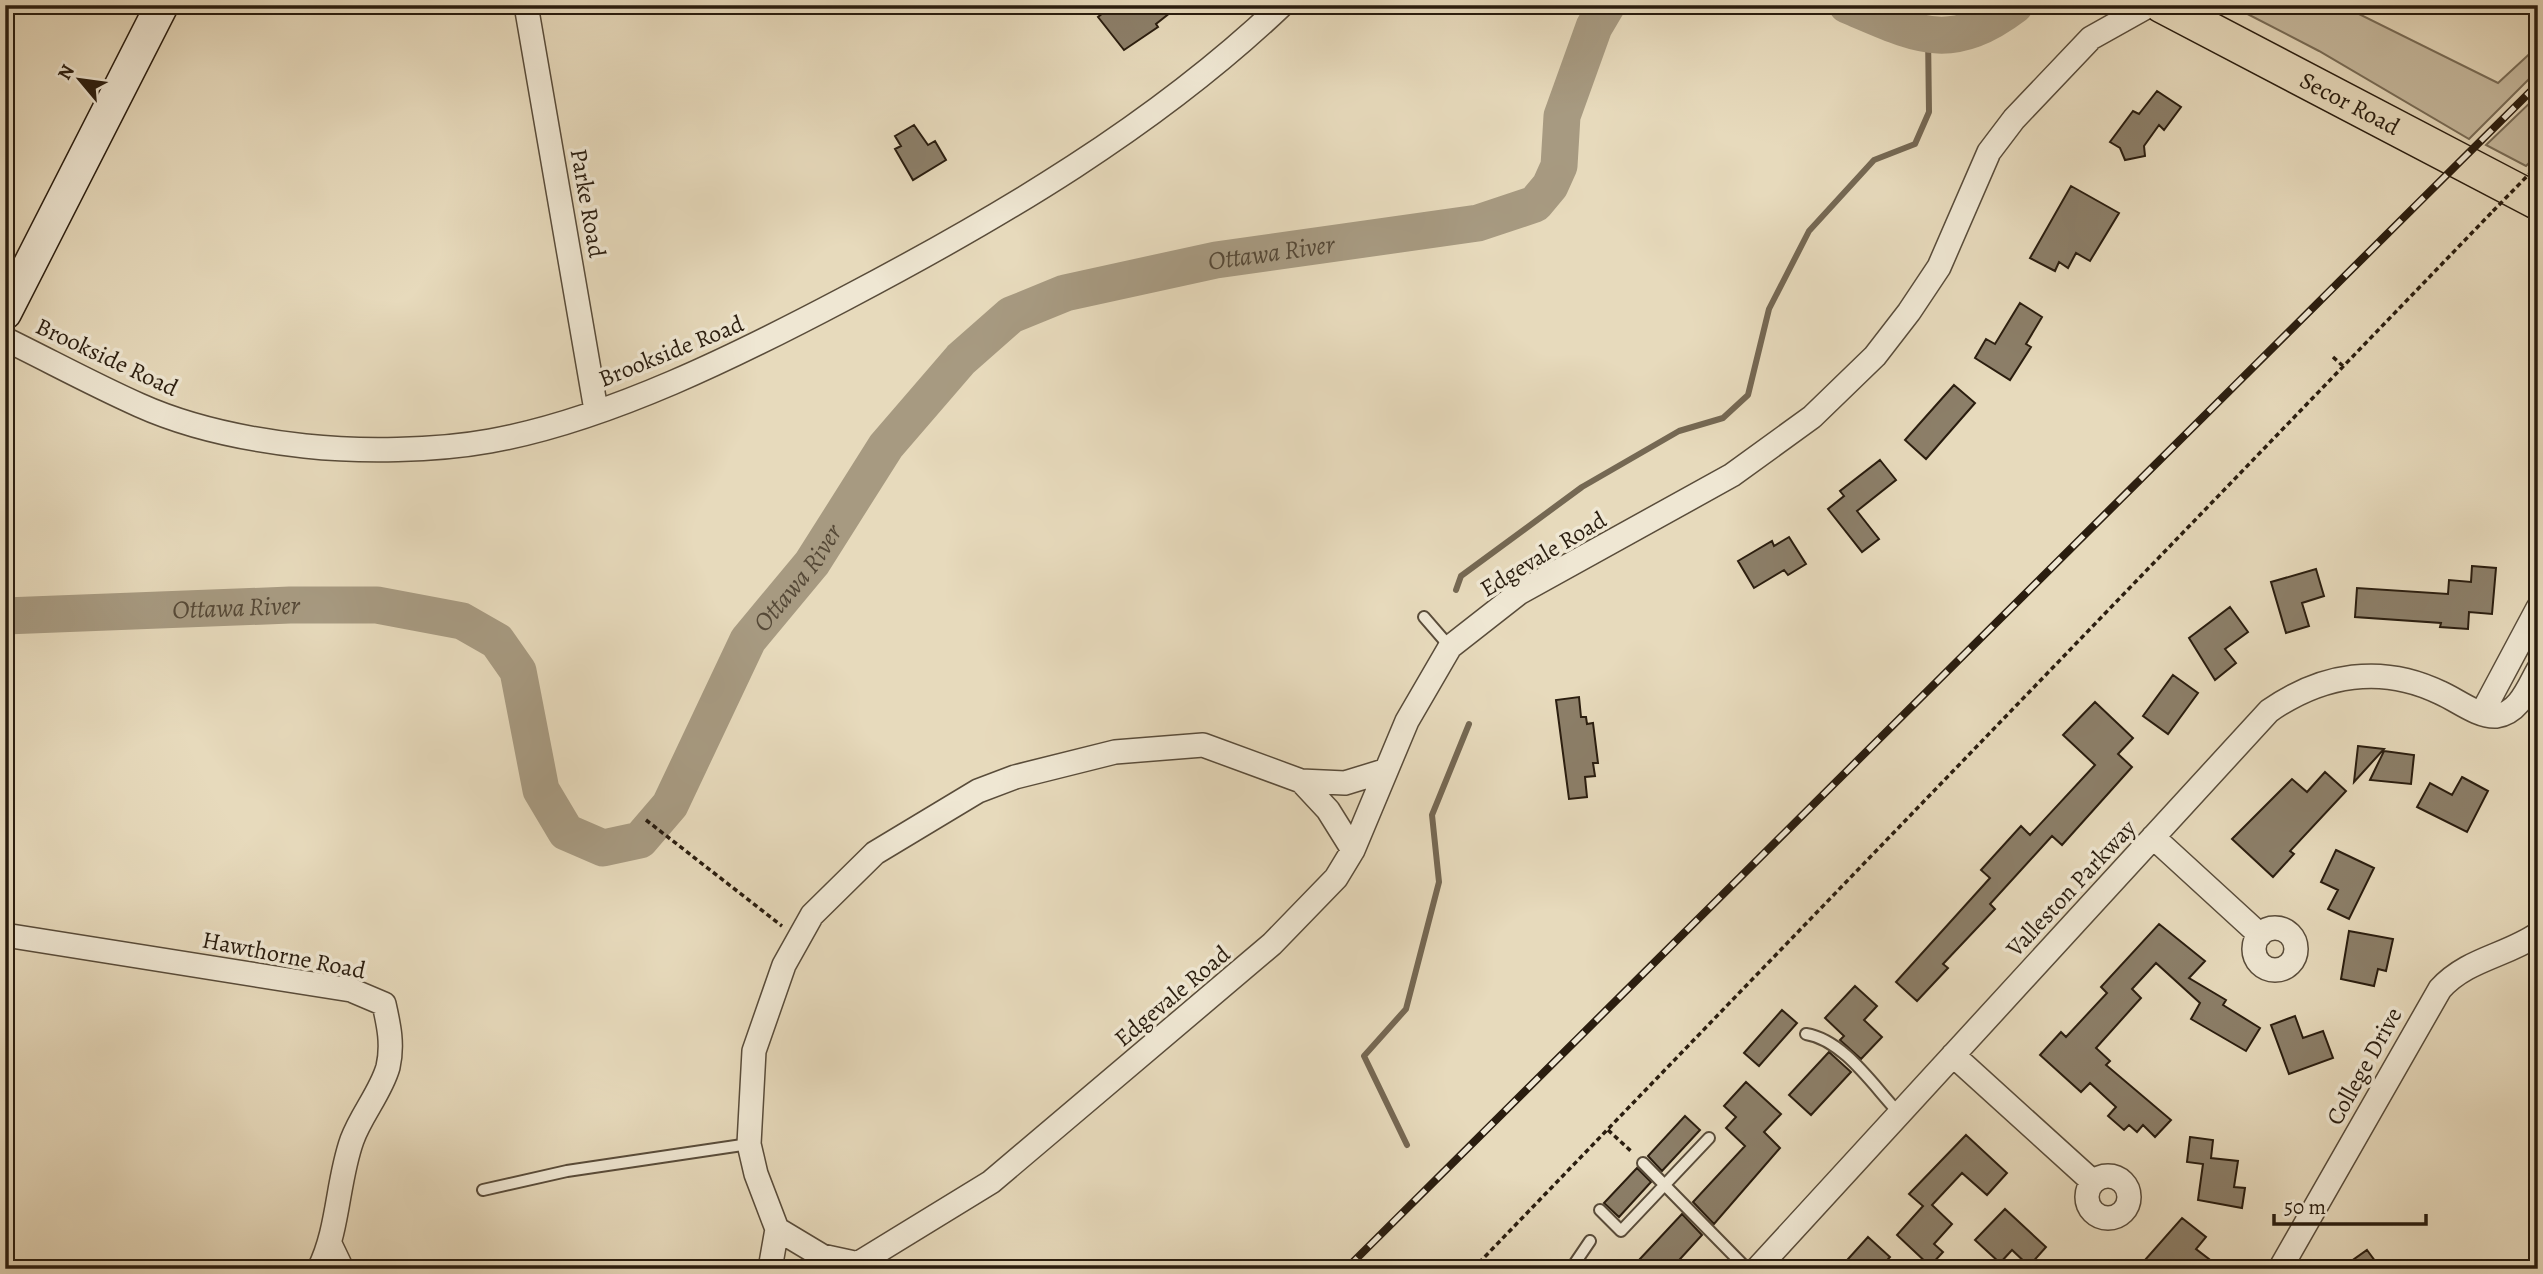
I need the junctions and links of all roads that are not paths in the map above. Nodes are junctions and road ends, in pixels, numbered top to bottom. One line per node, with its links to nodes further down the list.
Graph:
1 (162, 5): 6 (main road)
2 (526, 5): 8 (street, Parke Road)
3 (1282, 5): 8 (street, Brookside Road)
4 (2160, 6): 5 (main road, Secor Road); 11 (street, Edgevale Road)
5 (2538, 202)
6 (5, 313)
7 (5, 339): 8 (street, Brookside Road)
8 (596, 410)
9 (2538, 608): 13 (street)
10 (1424, 617): 11 (lane)
11 (1450, 648): 14 (street, Edgevale Road)
12 (2538, 670): 13 (street)
13 (2482, 713): 16 (street, Valleston Parkway)
14 (1384, 771): 15 (street); 17 (street, Edgevale Road)
15 (1301, 781): 17 (street); 25 (street)
16 (2153, 836): 20 (street); 22 (street, Valleston Parkway)
17 (1353, 850): 34 (street, Edgevale Road)
18 (2538, 934): 41 (street, College Drive)
19 (5, 935): 33 (street, Hawthorne Road)
20 (2260, 935)
21 (1806, 1034): 23 (lane)
22 (1953, 1055): 23 (street, Valleston Parkway); 27 (street)
23 (1899, 1113): 40 (street, Valleston Parkway)
24 (1709, 1138): 28 (lane)
25 (749, 1144): 29 (lane); 31 (street)
26 (1643, 1163): 28 (lane)
27 (2093, 1182)
28 (1665, 1185): 30 (lane); 39 (lane)
29 (483, 1190)
30 (1600, 1210)
31 (777, 1229): 34 (street); 37 (street)
32 (1590, 1241): 38 (lane)
33 (331, 1246): 35 (street, Hawthorne Road); 36 (street)
34 (854, 1266)
35 (319, 1269)
36 (342, 1269)
37 (770, 1269)
38 (1571, 1269)
39 (1747, 1269)
40 (1757, 1269)
41 (2280, 1269)

